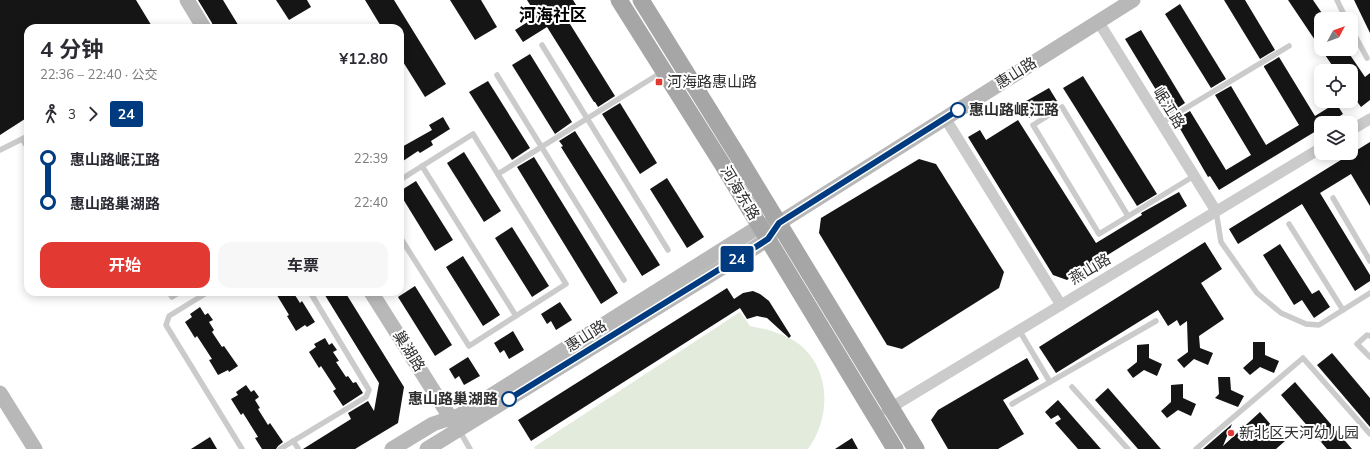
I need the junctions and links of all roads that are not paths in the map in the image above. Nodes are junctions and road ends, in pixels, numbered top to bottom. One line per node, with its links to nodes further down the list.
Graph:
1 (187, 0): 9 (street)
2 (620, 0): 14 (main road, 河海东路)
3 (640, 0): 33 (main road, 河海东路)
4 (1133, 0): 6 (street, 惠山路)
5 (1337, 0): 7 (lane)
6 (1117, 4): 8 (street, 惠山路)
7 (1343, 12)
8 (1098, 21): 16 (street, 惠山路); 19 (street, 岷江路)
9 (202, 24)
10 (1358, 42): 13 (lane)
11 (542, 46): 17 (lane)
12 (1289, 46): 19 (lane)
13 (1366, 58)
14 (664, 71): 17 (lane); 35 (main road, 河海东路)
15 (497, 75): 23 (lane)
16 (945, 118): 33 (street, 惠山路); 44 (street)
17 (587, 119): 23 (lane); 37 (lane)
18 (1370, 119): 20 (street)
19 (1161, 123): 28 (street, 岷江路)
20 (1358, 126)
21 (22, 139): 22 (lane); 24 (lane)
22 (24, 142)
23 (542, 147): 27 (lane); 39 (lane)
24 (0, 150)
25 (1314, 152): 31 (street, 燕山路)
26 (422, 166): 27 (lane); 29 (lane); 46 (lane)
27 (498, 174): 46 (lane)
28 (1194, 176): 31 (street, 岷江路); 32 (lane)
29 (404, 177)
30 (1333, 198): 38 (lane)
31 (1216, 211): 44 (street, 燕山路); 45 (lane)
32 (1128, 216): 32 (lane)
33 (779, 223): 35 (street, 惠山路); 55 (main road, 河海东路)
34 (1289, 224): 45 (lane)
35 (764, 233): 56 (main road, 河海东路); 57 (street, 惠山路)
36 (404, 243): 46 (lane)
37 (668, 250)
38 (1370, 261)
39 (624, 280)
40 (1370, 293): 45 (lane)
41 (202, 296): 62 (lane)
42 (312, 296): 59 (lane)
43 (374, 296): 57 (street, 巢湖路)
44 (1061, 305): 48 (street, 燕山路)
45 (1343, 310)
46 (516, 316)
47 (1156, 321): 51 (lane)
48 (1019, 330): 51 (lane); 55 (street, 燕山路)
49 (1370, 336): 50 (lane)
50 (1370, 357)
51 (1050, 382): 54 (lane)
52 (1072, 387): 69 (lane)
53 (0, 393): 61 (street)
54 (1012, 404)
55 (891, 408): 56 (street, 燕山路); 68 (main road, 河海东路)
56 (876, 417): 67 (main road, 河海东路)
57 (455, 424): 64 (street, 惠山路); 65 (street, 惠山路); 66 (lane)
58 (1370, 434): 70 (lane)
59 (293, 441): 60 (lane); 63 (lane)
60 (298, 448)
61 (35, 449)
62 (242, 449)
63 (280, 449)
64 (392, 449)
65 (427, 449)
66 (470, 449)
67 (895, 449)
68 (916, 449)
69 (1128, 449)
70 (1196, 449)

